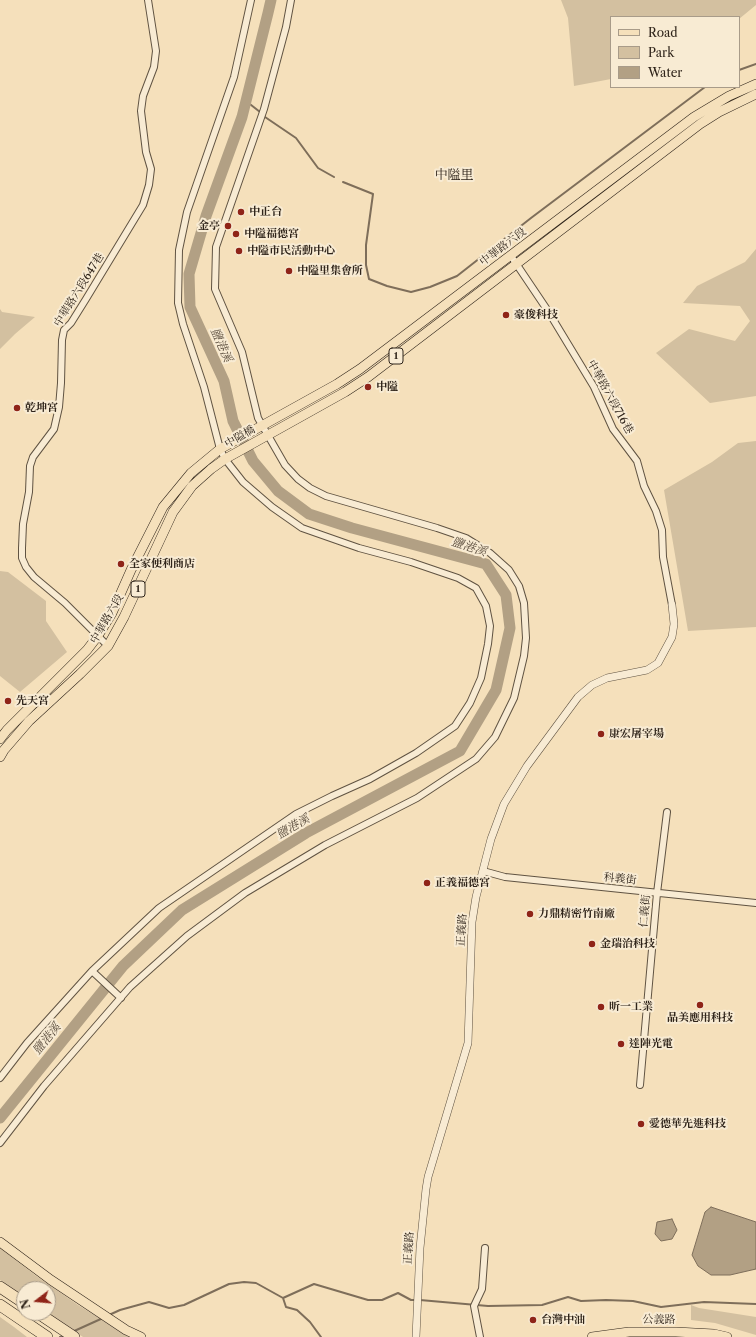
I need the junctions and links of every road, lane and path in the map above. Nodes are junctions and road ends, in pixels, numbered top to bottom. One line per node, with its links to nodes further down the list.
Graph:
1 (148, 0): 12 (street, 中華路六段647巷)
2 (251, 0): 9 (street)
3 (291, 0): 7 (street)
4 (756, 84): 6 (main road, 中華路六段 / 1)
5 (756, 94): 6 (main road, 中華路六段 / 1)
6 (514, 260): 7 (main road, 中華路六段 / 1); 8 (main road, 中華路六段 / 1); 11 (street, 中華路六段716巷)
7 (262, 426): 8 (street); 9 (main road, 中隘橋 / 1)
8 (267, 435): 10 (main road, 中隘橋 / 1); 21 (street)
9 (220, 449): 10 (street); 12 (main road, 中華路六段 / 1)
10 (225, 459): 13 (main road, 中華路六段 / 1); 20 (street)
11 (672, 605): 17 (street, 正義路)
12 (97, 637): 13 (street, 中華路六段647巷); 14 (main road, 中華路六段 / 1)
13 (108, 646): 15 (main road, 中華路六段 / 1)
14 (0, 739)
15 (0, 757)
16 (667, 812): 18 (street, 仁義街)
17 (483, 870): 18 (street, 科義街); 34 (street, 正義路)
18 (657, 893): 19 (street, 科義街); 23 (street, 仁義街)
19 (756, 903)
20 (92, 971): 21 (street); 22 (street)
21 (121, 998): 24 (street)
22 (0, 1078)
23 (640, 1085)
24 (0, 1143)
25 (0, 1242): 33 (main road)
26 (485, 1248): 35 (street)
27 (0, 1287): 28 (highway)
28 (16, 1298)
29 (0, 1305): 32 (highway)
30 (50, 1321): 31 (highway)
31 (70, 1335)
32 (47, 1337)
33 (141, 1337)
34 (416, 1337)
35 (480, 1337)
36 (592, 1337): 37 (main road, 公義路)
37 (727, 1337)

